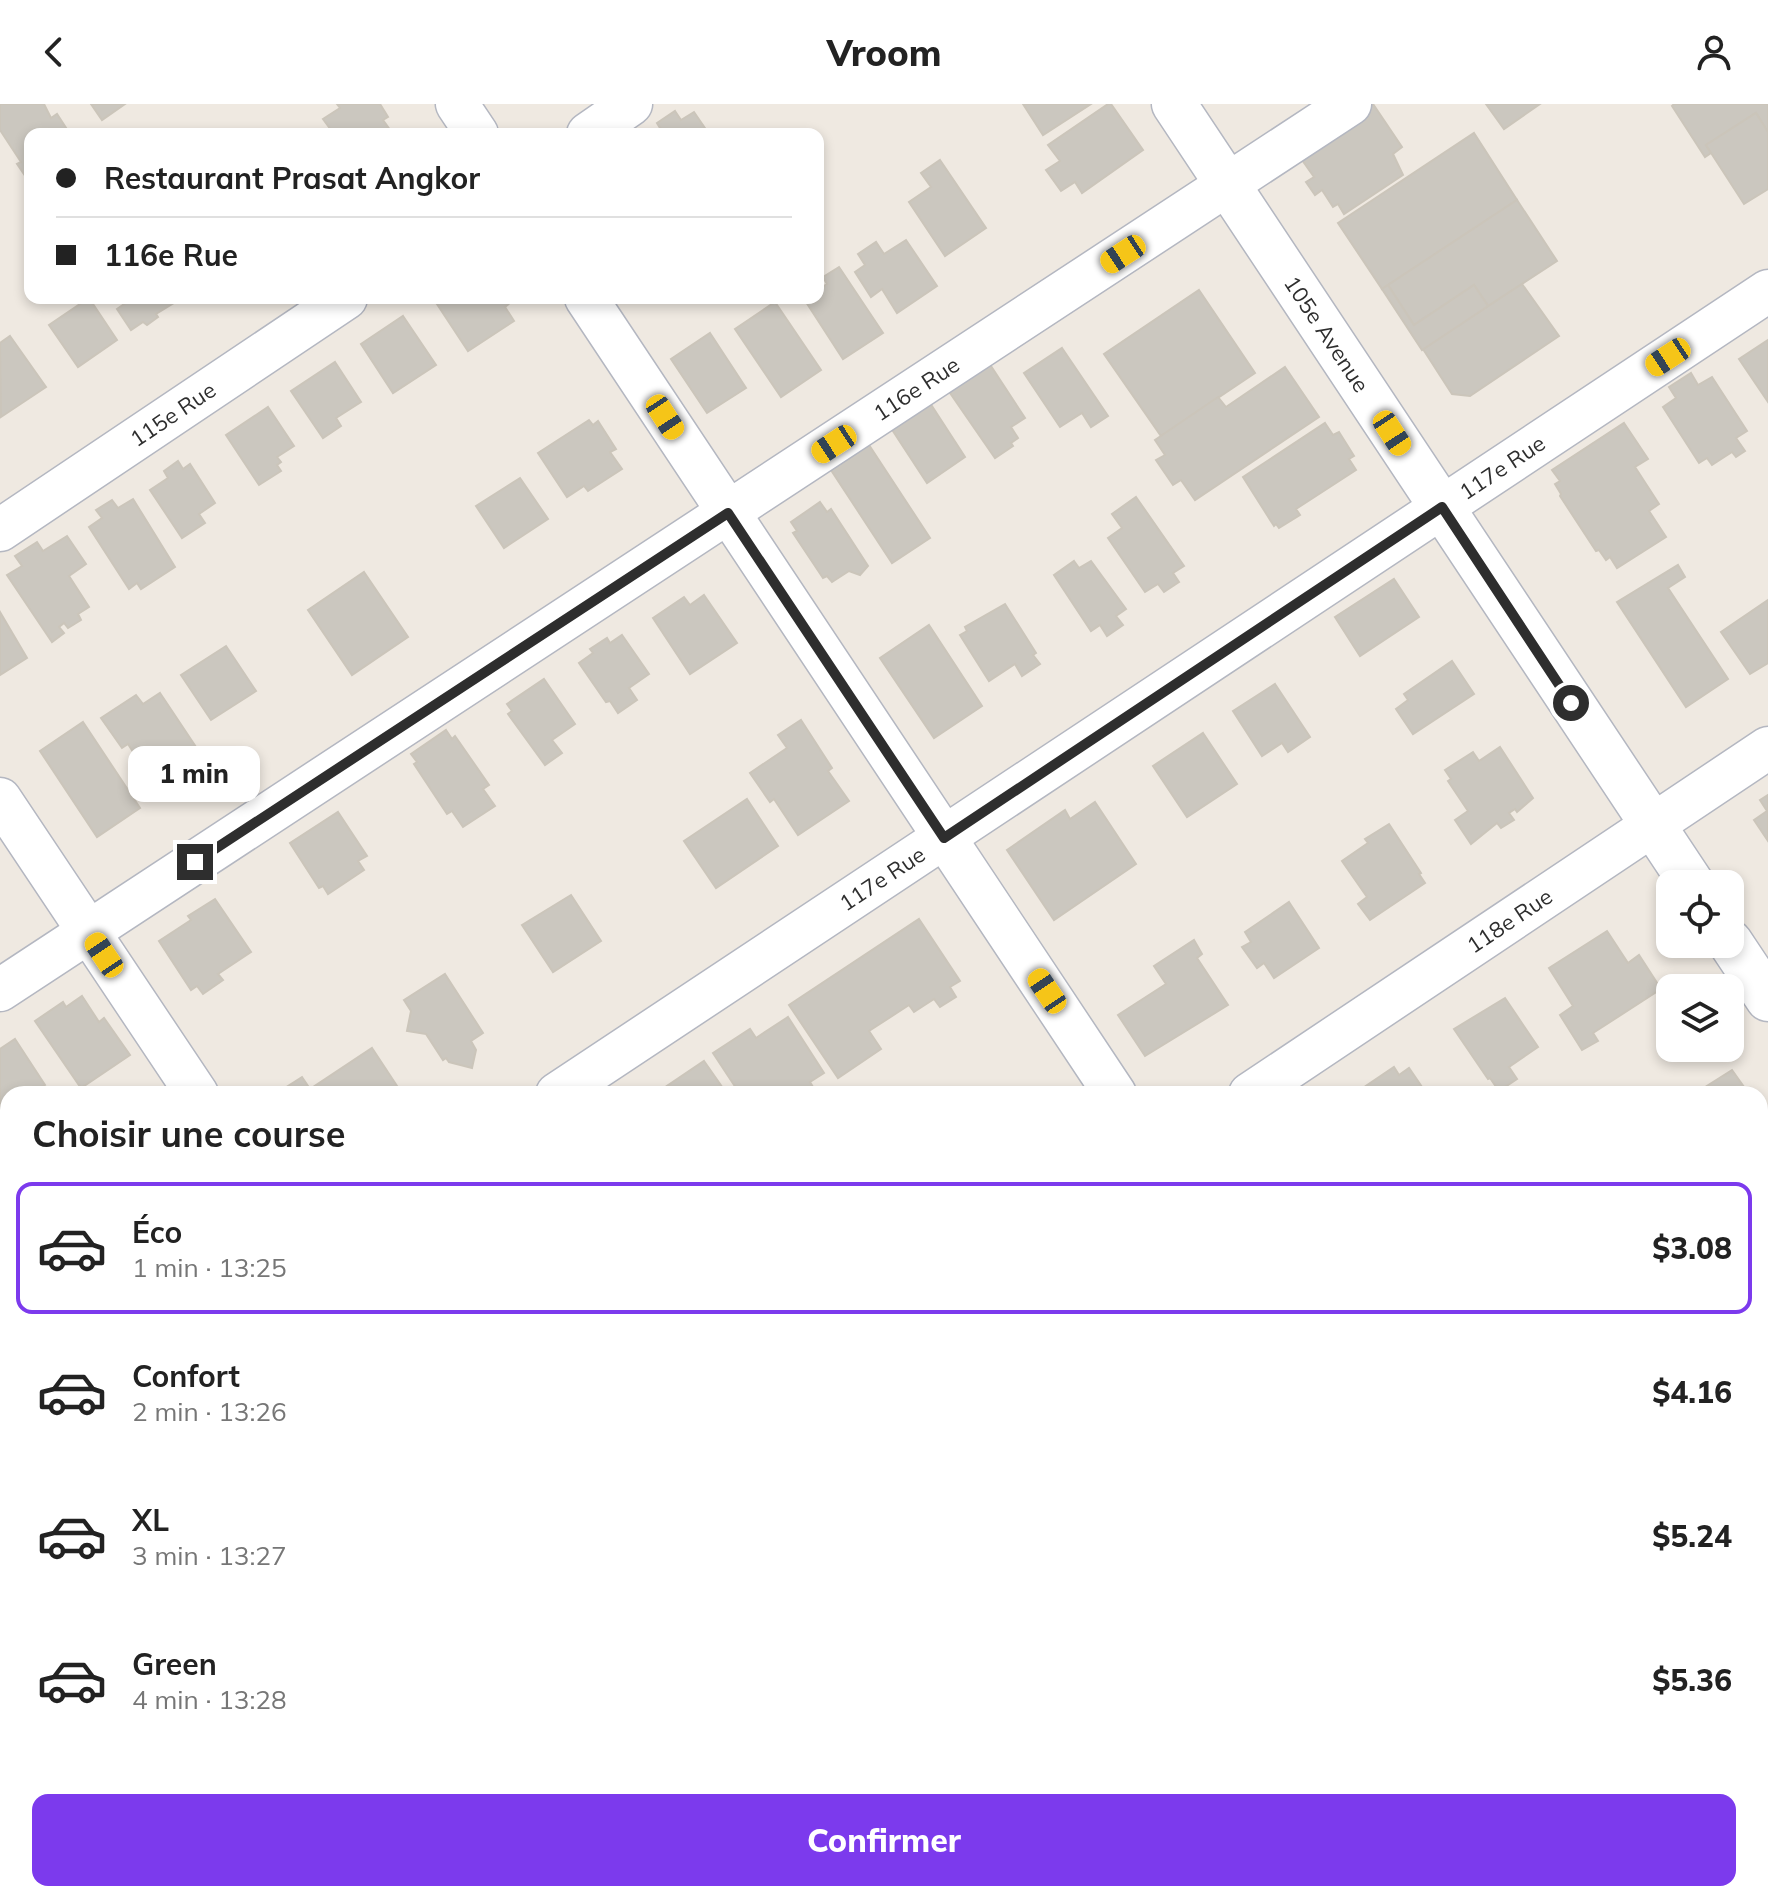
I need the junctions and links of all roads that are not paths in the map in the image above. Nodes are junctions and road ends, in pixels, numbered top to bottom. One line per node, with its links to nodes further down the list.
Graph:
1 (457, 104): 5 (street)
2 (631, 104): 6 (street)
3 (1174, 104): 7 (street, 105e Avenue)
4 (1350, 104): 7 (street, 116e Rue)
5 (473, 128)
6 (597, 128)
7 (1227, 185): 11 (street, 105e Avenue); 12 (street, 116e Rue)
8 (1768, 291): 11 (street, 117e Rue)
9 (337, 304): 13 (street, 115e Rue)
10 (590, 304): 12 (street)
11 (1442, 507): 16 (street, 105e Avenue); 17 (street, 117e Rue)
12 (728, 513): 17 (street); 19 (street, 116e Rue)
13 (0, 530)
14 (1768, 748): 16 (street, 118e Rue)
15 (0, 799): 19 (street)
16 (1653, 825): 18 (street, 105e Avenue); 26 (street, 118e Rue)
17 (944, 838): 24 (street, 117e Rue); 25 (street)
18 (1683, 870)
19 (89, 932): 21 (street, 116e Rue); 23 (street)
20 (1741, 958): 22 (street)
21 (0, 990)
22 (1768, 999)
23 (192, 1086)
24 (569, 1086)
25 (1110, 1086)
26 (1262, 1086)

